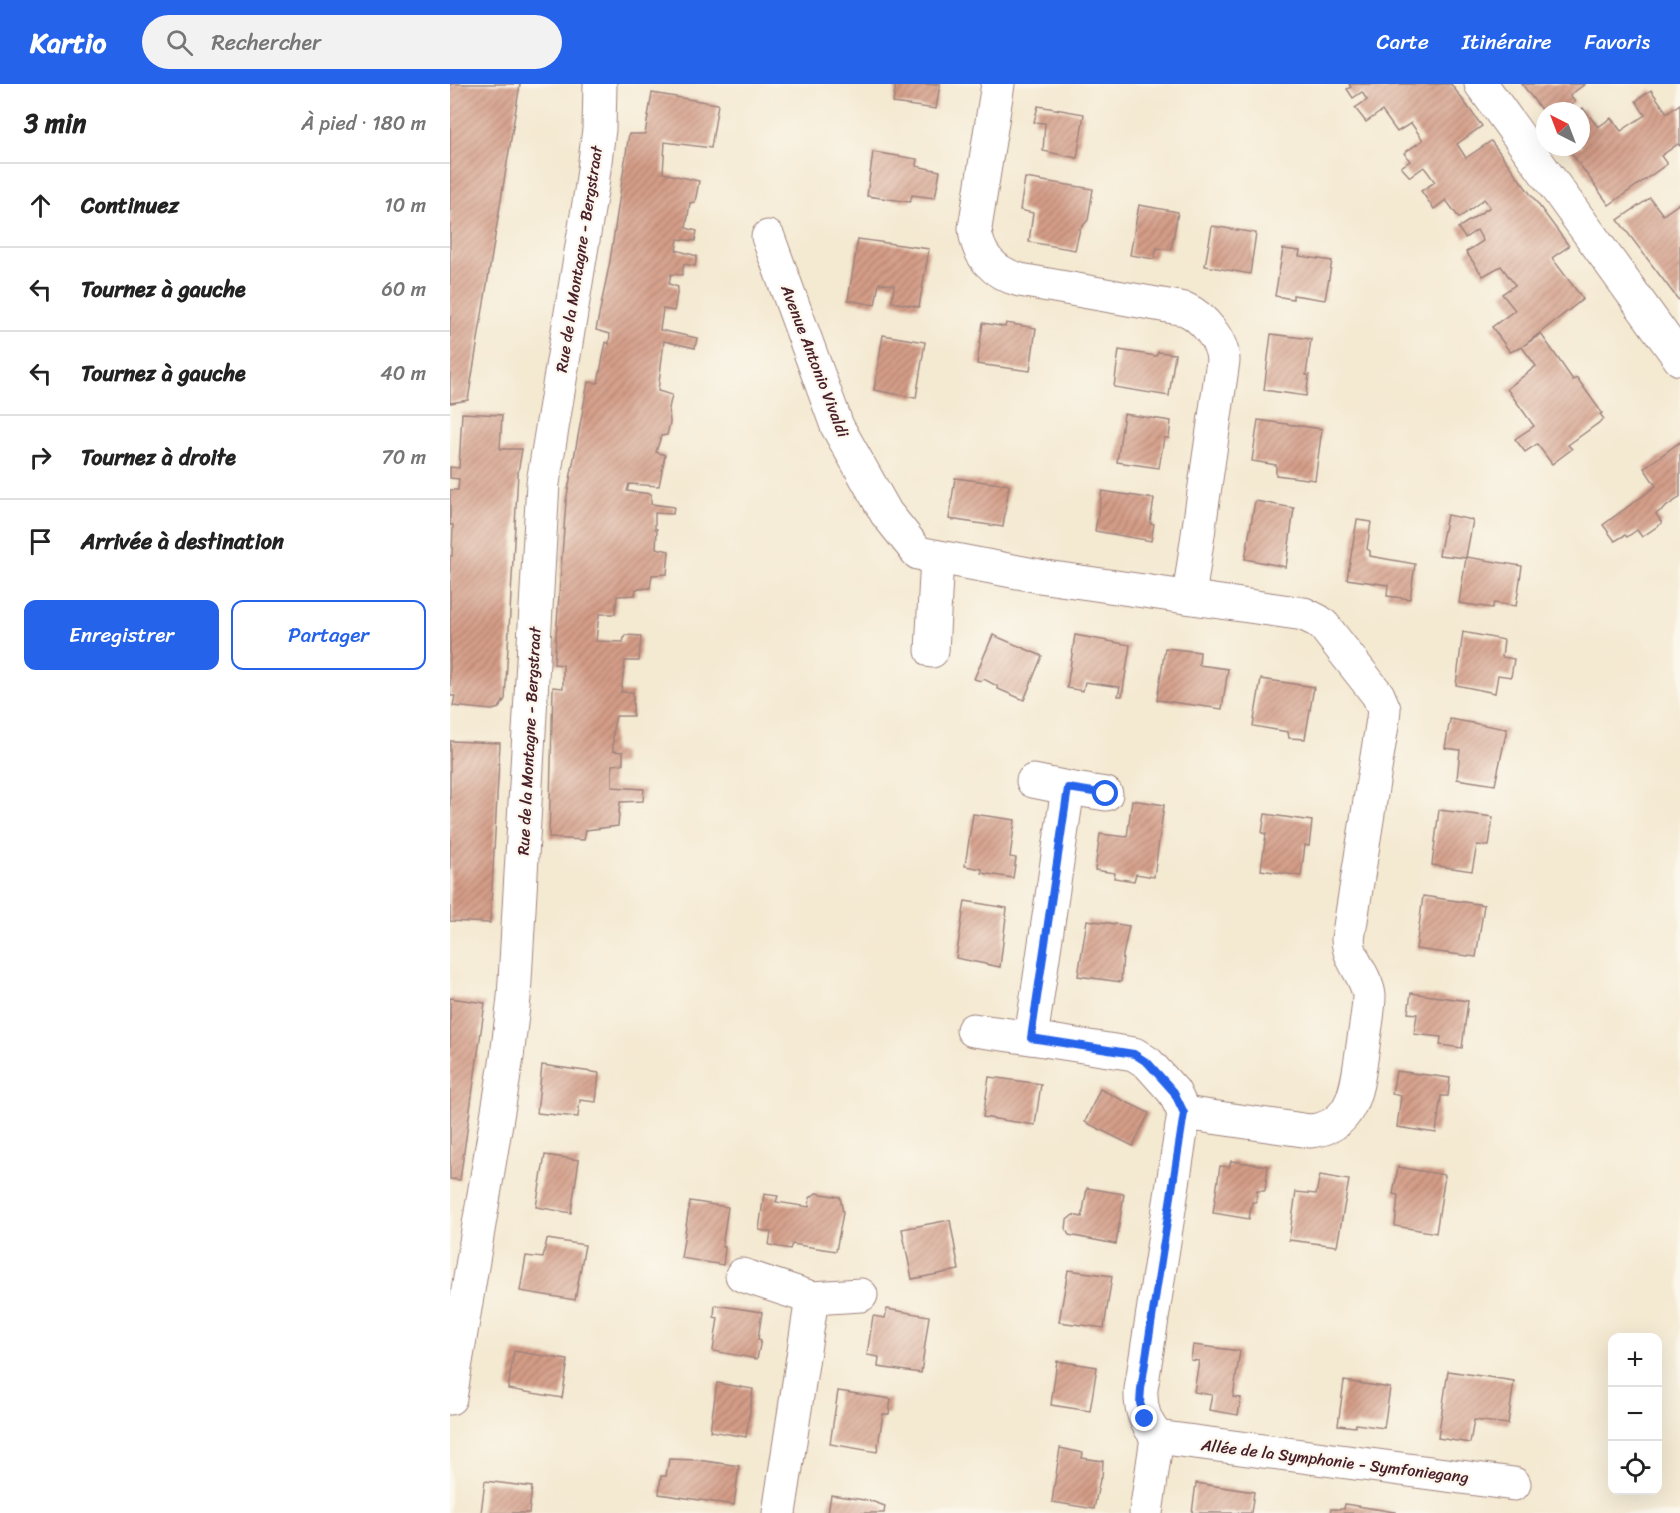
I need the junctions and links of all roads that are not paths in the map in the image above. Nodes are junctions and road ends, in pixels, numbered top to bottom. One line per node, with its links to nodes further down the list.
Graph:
1 (600, 84): 18 (street, Rue de la Montagne - Bergstraat)
2 (998, 84): 7 (street)
3 (1481, 84): 5 (street)
4 (768, 237): 6 (street, Avenue Antonio Vivaldi)
5 (1680, 358)
6 (937, 557): 7 (street, Avenue Antonio Vivaldi); 8 (street)
7 (1189, 597): 14 (street, Avenue Antonio Vivaldi)
8 (932, 651)
9 (1033, 781): 10 (street)
10 (1068, 788): 11 (street); 13 (street)
11 (1106, 794)
12 (973, 1030): 13 (street)
13 (1031, 1038): 14 (street)
14 (1184, 1113): 19 (street)
15 (742, 1275): 17 (street)
16 (861, 1295): 17 (street)
17 (812, 1298): 21 (street)
18 (450, 1398)
19 (1157, 1437): 20 (street, Allée de la Symphonie - Symfoniegang); 22 (street)
20 (1514, 1484)
21 (779, 1513)
22 (1146, 1513)

